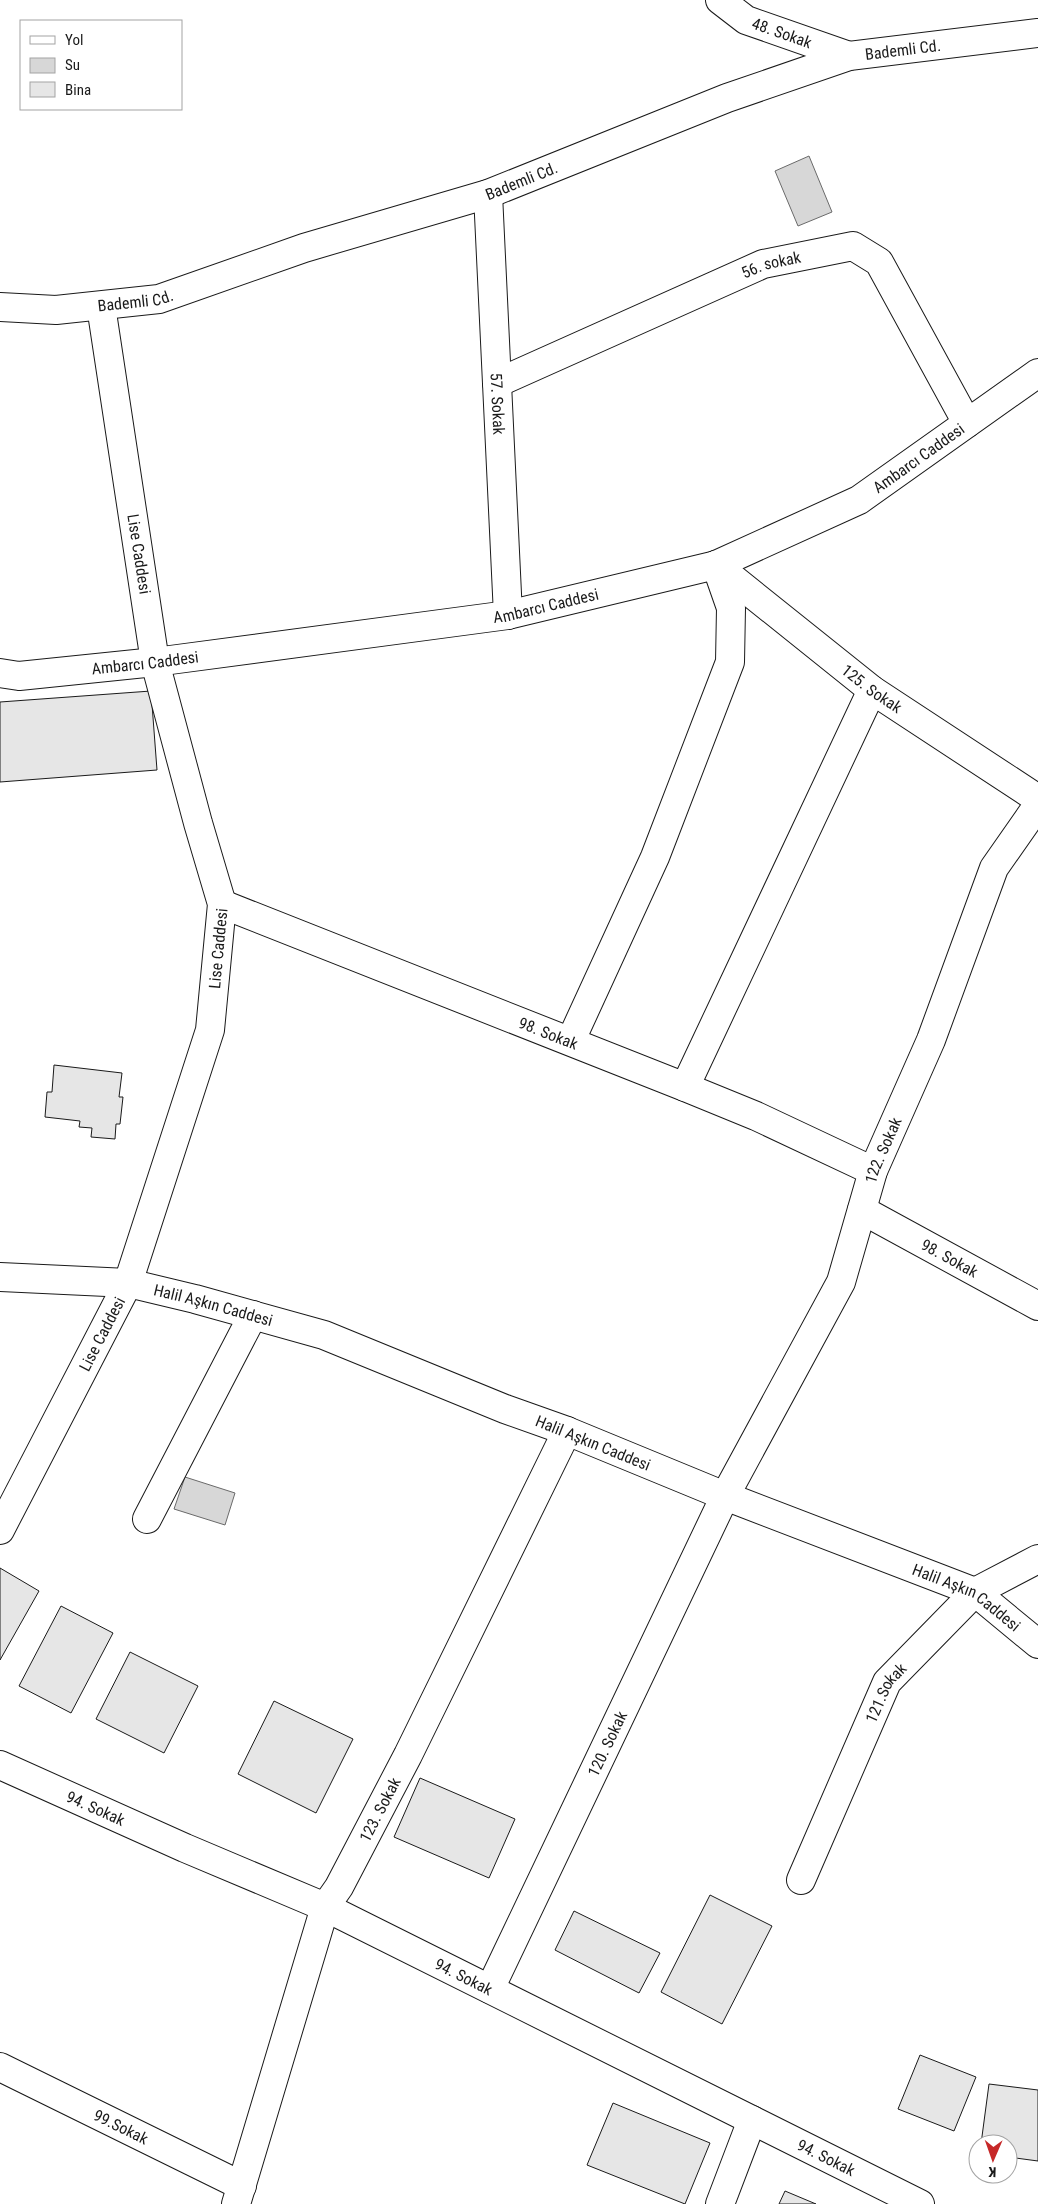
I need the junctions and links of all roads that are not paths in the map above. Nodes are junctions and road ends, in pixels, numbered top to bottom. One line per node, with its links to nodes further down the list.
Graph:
1 (720, 0): 3 (street, 48. Sokak)
2 (1038, 33): 3 (street, Bademli Cd.)
3 (849, 56): 4 (street, Bademli Cd.)
4 (488, 194): 5 (street, Bademli Cd.); 8 (street, 57. Sokak)
5 (101, 306): 6 (street, Bademli Cd.); 12 (street, Lise Caddesi)
6 (0, 307)
7 (1038, 372): 9 (street, Ambarcı Caddesi)
8 (497, 383): 9 (street, 56. sokak); 11 (street, 57. Sokak)
9 (967, 423): 10 (street, Ambarcı Caddesi)
10 (716, 565): 11 (street, Ambarcı Caddesi); 14 (street, 125. Sokak); 18 (street)
11 (508, 614): 12 (street, Ambarcı Caddesi)
12 (155, 662): 13 (street, Ambarcı Caddesi); 17 (street, Lise Caddesi)
13 (0, 673)
14 (872, 690): 15 (street, 125. Sokak); 19 (street)
15 (1038, 799)
16 (1038, 805): 20 (street, 122. Sokak)
17 (222, 904): 18 (street, 98. Sokak); 23 (street, Lise Caddesi)
18 (572, 1040): 19 (street, 98. Sokak)
19 (685, 1087): 20 (street, 98. Sokak)
20 (873, 1171): 21 (street, 122. Sokak)
21 (862, 1210): 24 (street, 98. Sokak); 27 (street, 122. Sokak)
22 (0, 1278): 23 (street, Halil Aşkın Caddesi)
23 (128, 1283): 25 (street, Halil Aşkın Caddesi); 29 (street, Lise Caddesi)
24 (1038, 1306)
25 (254, 1315): 26 (street, Halil Aşkın Caddesi); 28 (street)
26 (567, 1431): 27 (street, Halil Aşkın Caddesi); 35 (street, 123. Sokak)
27 (725, 1496): 31 (street, Halil Aşkın Caddesi); 36 (street, 120. Sokak)
28 (147, 1519)
29 (0, 1530)
30 (1038, 1559): 31 (street, 121.Sokak)
31 (975, 1592): 32 (street, Halil Aşkın Caddesi); 34 (street, 121.Sokak)
32 (1038, 1644)
33 (0, 1765): 35 (street, 94. Sokak)
34 (801, 1880)
35 (325, 1907): 36 (street, 94. Sokak); 39 (street, 123. Sokak)
36 (490, 1989): 38 (street, 94. Sokak)
37 (0, 2067): 39 (street, 99.Sokak)
38 (752, 2120): 40 (street); 41 (street, 94. Sokak)
39 (239, 2195)
40 (720, 2204)
41 (920, 2204)

